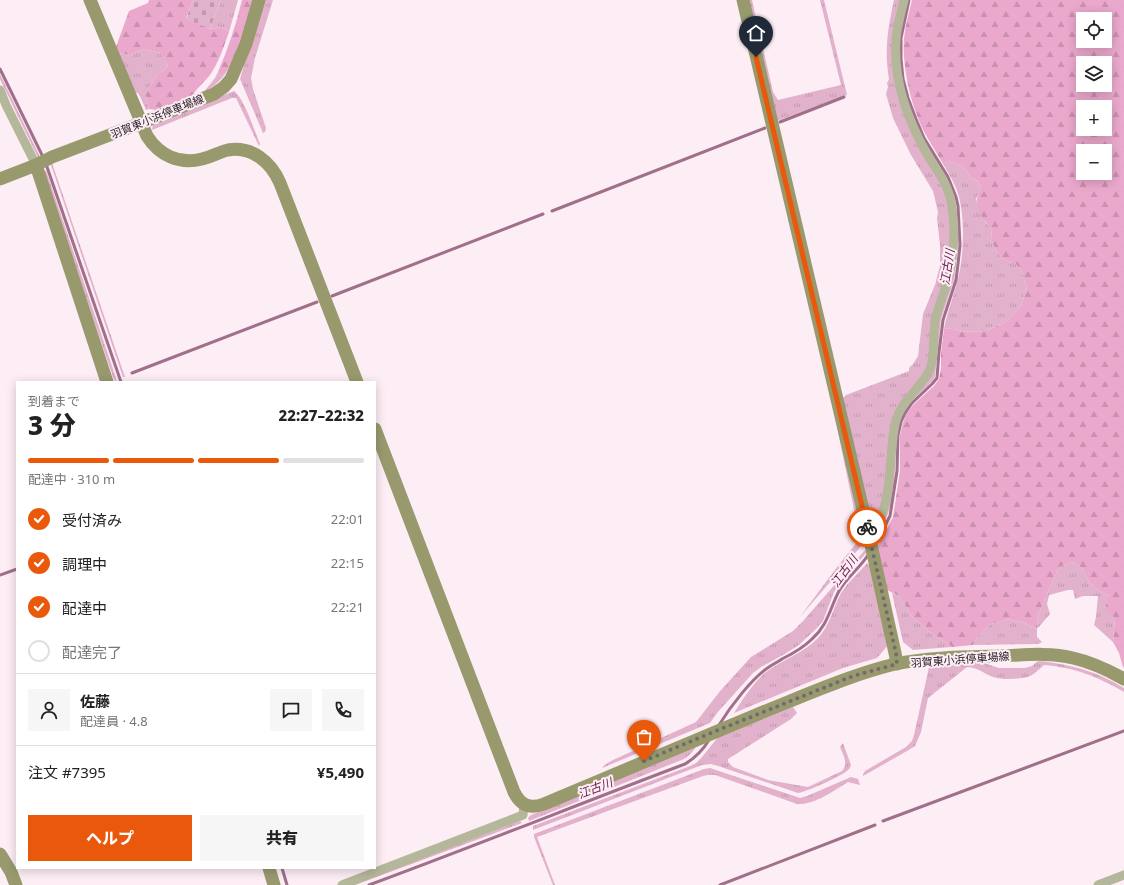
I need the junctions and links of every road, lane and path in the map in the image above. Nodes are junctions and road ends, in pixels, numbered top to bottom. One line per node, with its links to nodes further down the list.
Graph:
1 (90, 0): 6 (street)
2 (259, 0): 6 (street, 羽賀東小浜停車場線)
3 (743, 0): 12 (street, 羽賀東小浜停車場線)
4 (904, 0): 12 (street)
5 (0, 90): 7 (street)
6 (141, 123): 7 (street, 羽賀東小浜停車場線); 10 (street)
7 (42, 162): 8 (street, 羽賀東小浜停車場線); 9 (street)
8 (0, 179)
9 (107, 381)
10 (357, 381)
11 (376, 432): 15 (street)
12 (868, 531): 13 (street, 羽賀東小浜停車場線)
13 (897, 664): 14 (street, 羽賀東小浜停車場線); 15 (street)
14 (1124, 679)
15 (524, 804): 21 (street)
16 (0, 854): 19 (street)
17 (269, 869): 20 (street)
18 (1124, 875): 22 (street)
19 (16, 885)
20 (274, 885)
21 (342, 885)
22 (1098, 885)

